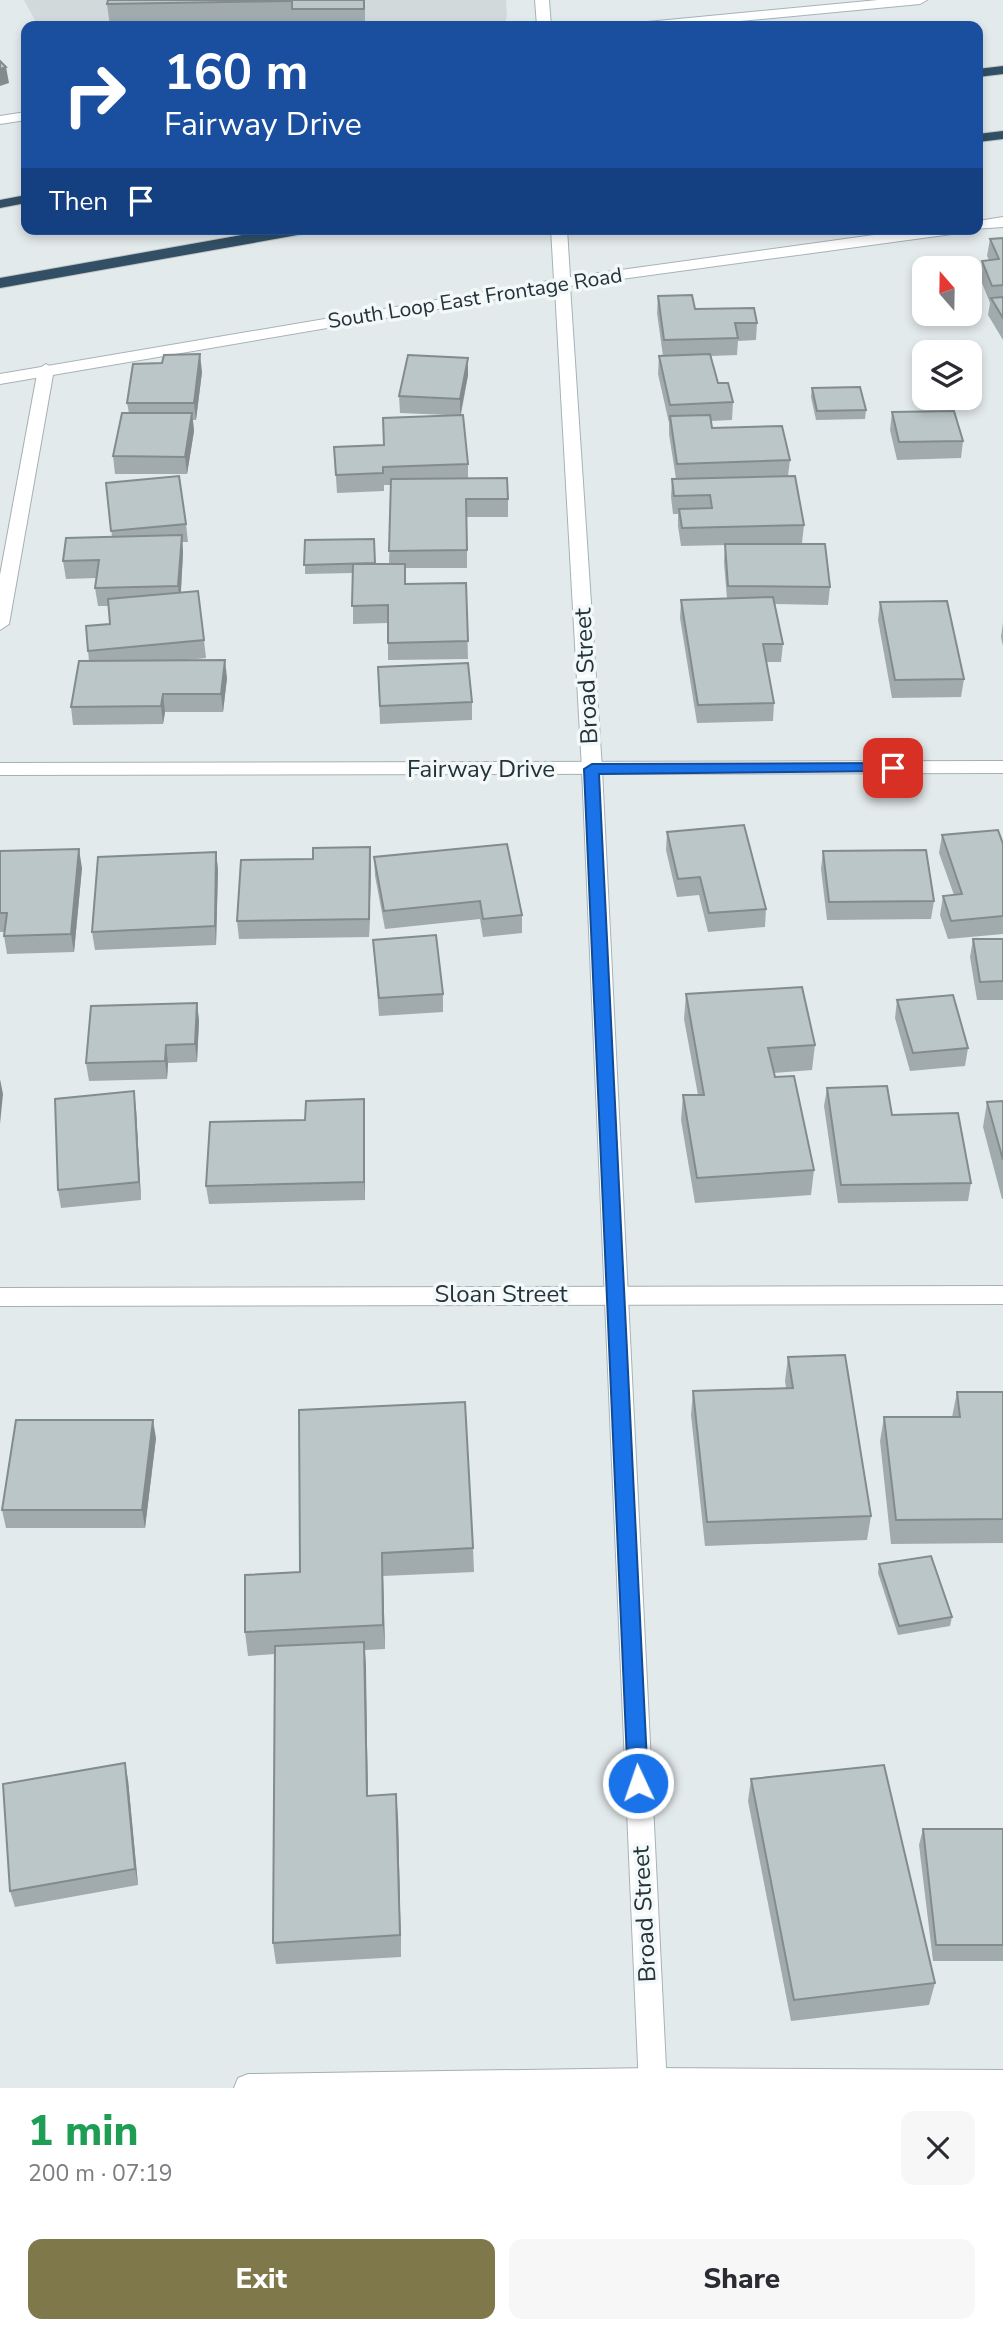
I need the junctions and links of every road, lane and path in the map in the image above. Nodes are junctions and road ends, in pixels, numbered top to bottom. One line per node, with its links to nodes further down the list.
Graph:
1 (542, 0): 3 (street)
2 (920, 0): 4 (street)
3 (544, 21)
4 (700, 21)
5 (1003, 70): 6 (highway)
6 (983, 72)
7 (21, 117): 8 (street)
8 (0, 120)
9 (1003, 135): 10 (highway)
10 (983, 137)
11 (21, 200): 12 (highway)
12 (0, 204)
13 (1003, 222): 14 (street)
14 (983, 225)
15 (269, 235): 18 (highway)
16 (559, 235): 19 (street, Broad Street)
17 (910, 235): 19 (street, South Loop East Frontage Road)
18 (0, 283)
19 (562, 283): 20 (street, South Loop East Frontage Road); 25 (street, Broad Street)
20 (46, 369): 21 (street, South Loop East Frontage Road); 22 (street)
21 (0, 379)
22 (0, 624)
23 (1003, 767): 25 (street, Fairway Drive)
24 (0, 769): 25 (street, Fairway Drive)
25 (592, 769): 26 (street, Broad Street)
26 (615, 1294): 27 (street, Sloan Street); 28 (street, Sloan Street); 30 (street, Broad Street)
27 (1003, 1295)
28 (0, 1297)
29 (1003, 2084): 30 (street)
30 (652, 2085): 31 (street)
31 (248, 2088)

